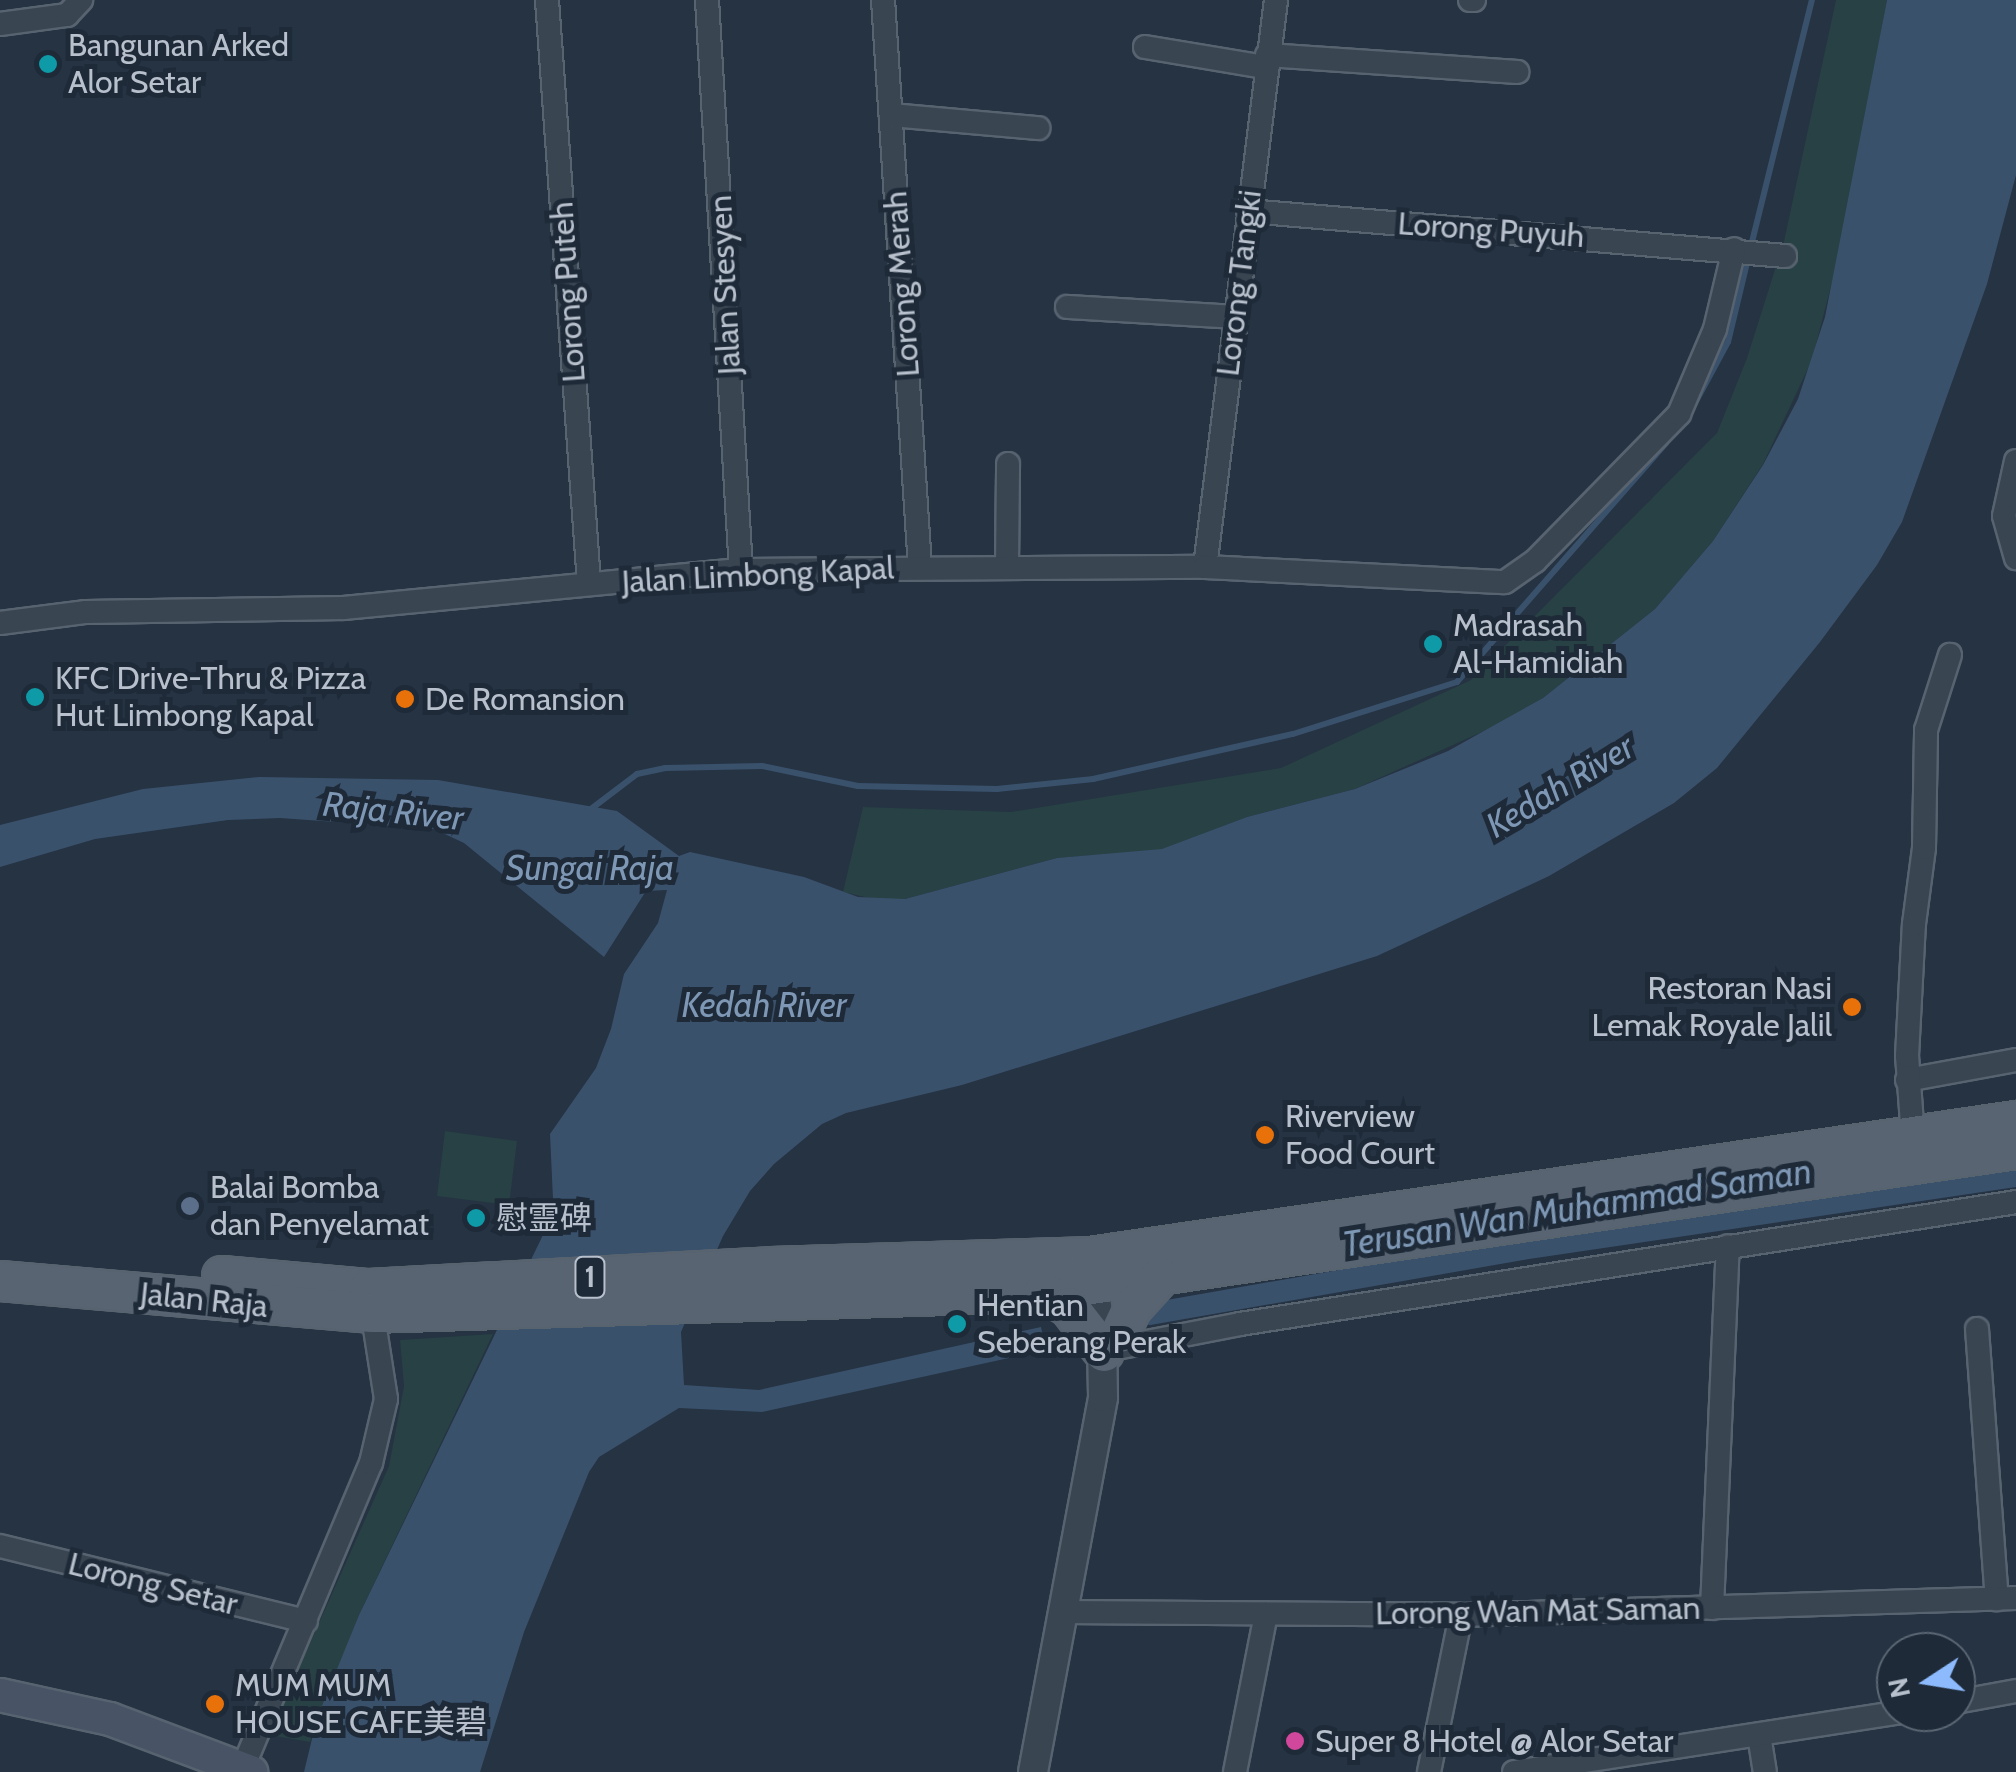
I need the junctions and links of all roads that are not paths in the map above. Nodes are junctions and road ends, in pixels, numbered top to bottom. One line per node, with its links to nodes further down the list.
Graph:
1 (81, 0): 6 (street)
2 (547, 0): 23 (street, Lorong Puteh)
3 (708, 0): 21 (street, Jalan Stesyen)
4 (883, 0): 10 (street, Lorong Merah)
5 (1276, 0): 8 (street, Lorong Tangki)
6 (0, 24)
7 (1146, 47): 8 (street)
8 (1266, 61): 9 (street); 12 (street, Lorong Tangki)
9 (1517, 72)
10 (891, 115): 11 (street); 19 (street, Lorong Merah)
11 (1038, 128)
12 (1248, 211): 14 (street, Lorong Tangki); 22 (street, Lorong Puyuh)
13 (1067, 307): 14 (street)
14 (1234, 317): 20 (street, Lorong Tangki)
15 (2016, 461): 17 (street)
16 (1008, 464): 18 (street)
17 (2016, 558)
18 (1008, 566): 19 (street, Jalan Limbong Kapal); 20 (street, Jalan Limbong Kapal)
19 (920, 567): 21 (street, Jalan Limbong Kapal)
20 (1205, 567): 22 (street, Jalan Limbong Kapal)
21 (741, 570): 23 (street, Jalan Limbong Kapal)
22 (1516, 577)
23 (590, 584): 24 (street, Jalan Limbong Kapal)
24 (0, 623)
25 (1950, 656): 27 (street)
26 (2016, 1060): 27 (street)
27 (1907, 1080): 29 (street)
28 (2016, 1121): 29 (main road, 1)
29 (1913, 1137): 34 (main road, 1)
30 (2016, 1149): 35 (main road, 1)
31 (2016, 1202): 32 (street)
32 (1728, 1246): 41 (street); 44 (street)
33 (0, 1260): 39 (main road, Jalan Raja / 1)
34 (1102, 1270): 35 (main road, 1); 37 (main road, 1); 38 (main road, 1); 41 (street)
35 (1160, 1277): 41 (main road)
36 (0, 1281): 39 (main road, Jalan Raja / 1)
37 (775, 1284): 38 (main road, 1); 39 (main road, 1)
38 (1044, 1292): 41 (main road)
39 (389, 1301): 48 (street)
40 (1977, 1330): 43 (street)
41 (1115, 1344): 45 (street)
42 (0, 1546): 48 (street, Lorong Setar)
43 (2006, 1598): 44 (street, Lorong Wan Mat Saman)
44 (1712, 1608): 47 (street, Lorong Wan Mat Saman)
45 (1060, 1612): 46 (street, Lorong Wan Mat Saman); 55 (street)
46 (1266, 1614): 47 (street, Lorong Wan Mat Saman); 56 (street)
47 (1461, 1616): 57 (street)
48 (306, 1621): 54 (street)
49 (2016, 1691): 51 (street)
50 (0, 1696): 54 (main road)
51 (1976, 1698)
52 (1876, 1716): 53 (street)
53 (1759, 1734): 58 (street); 59 (street)
54 (245, 1771)
55 (1033, 1772)
56 (1235, 1772)
57 (1429, 1772)
58 (1514, 1772)
59 (1766, 1772)

